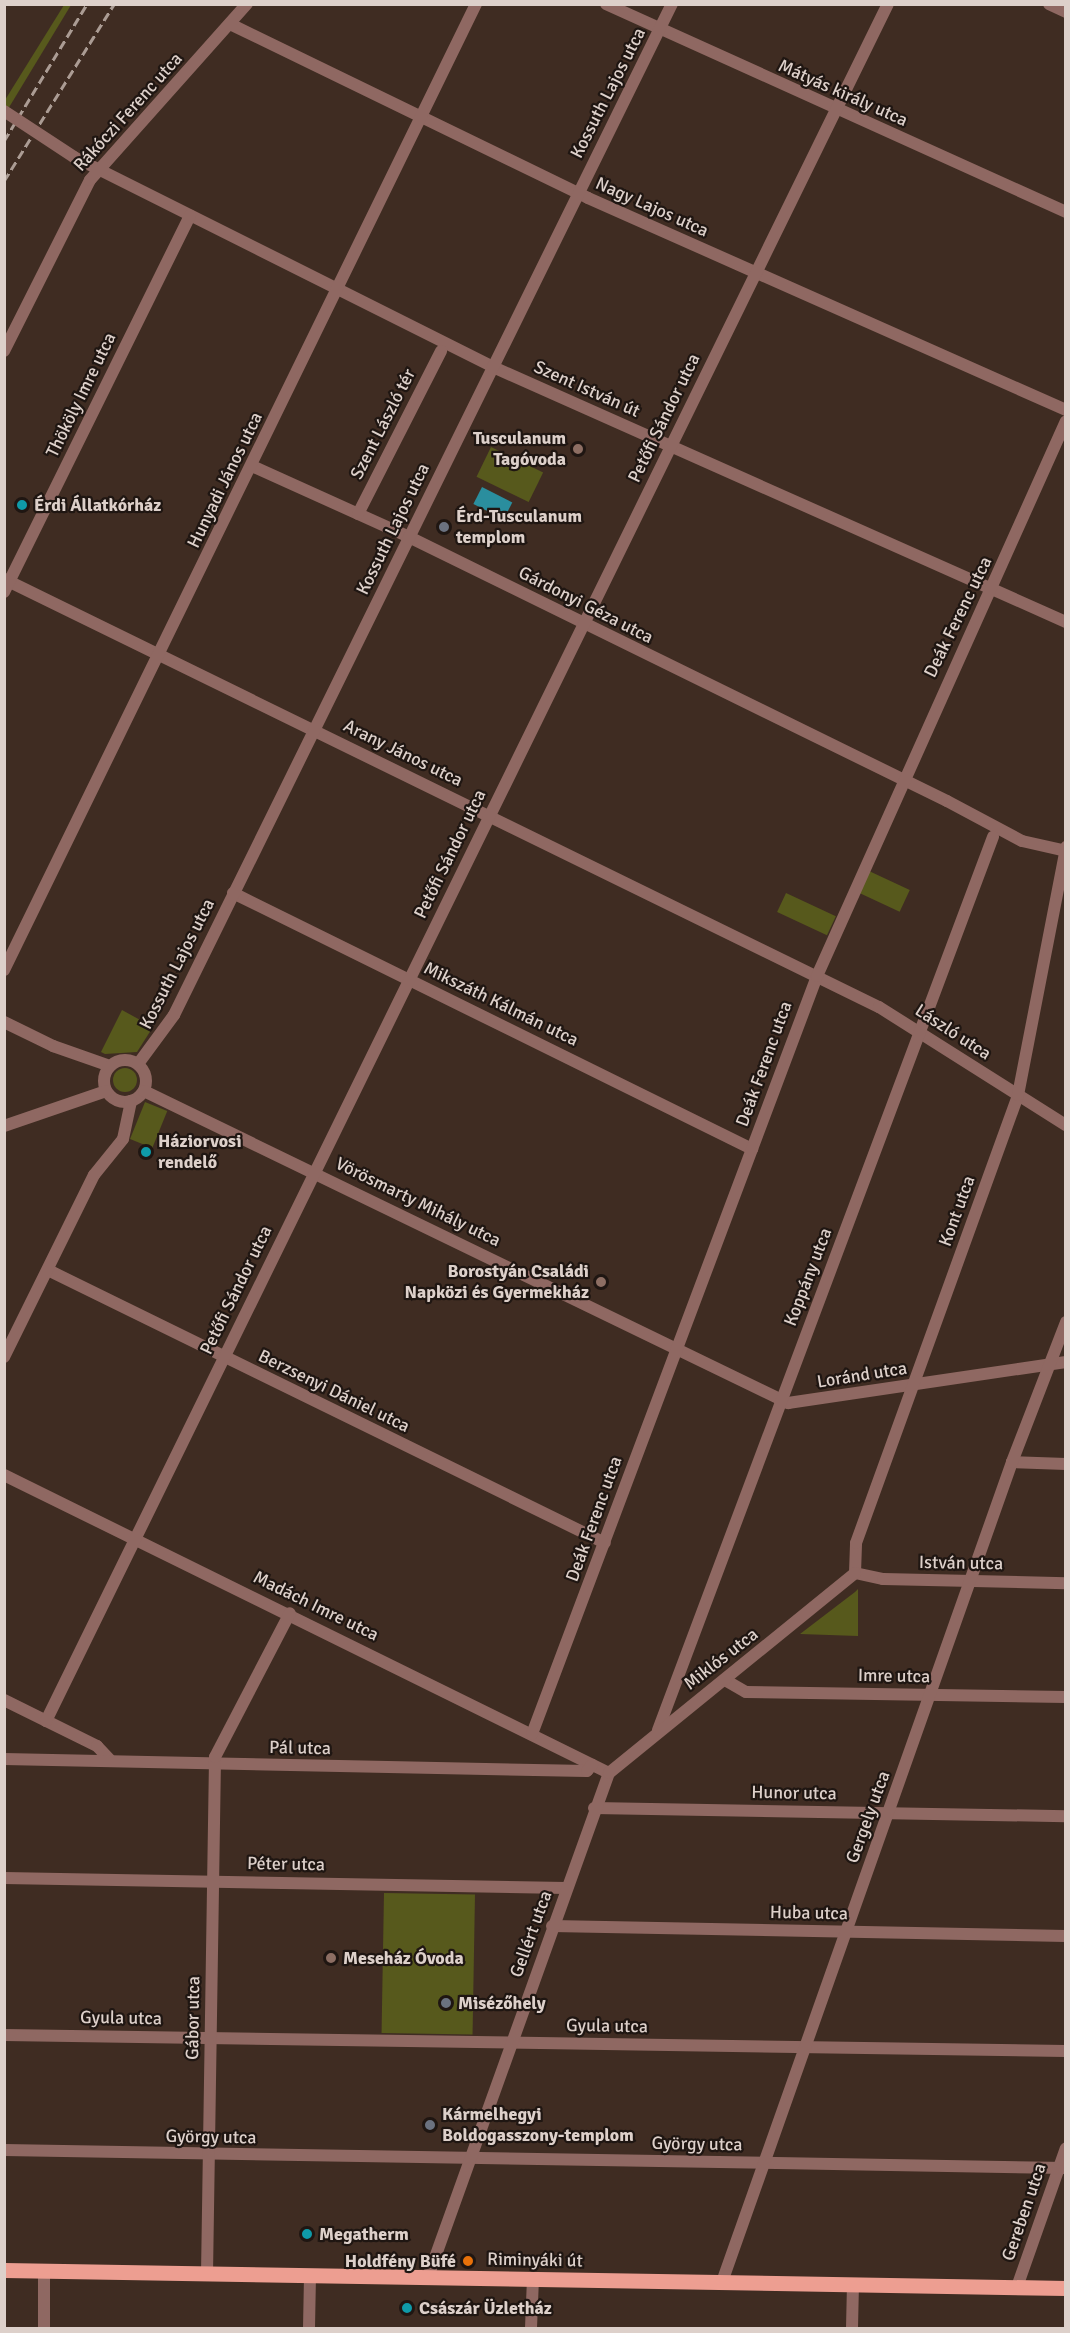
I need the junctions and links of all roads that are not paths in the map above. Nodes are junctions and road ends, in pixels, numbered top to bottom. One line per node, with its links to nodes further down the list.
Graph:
1 (247, 4): 8 (street, Rákóczi Ferenc utca)
2 (476, 4): 12 (street, Hunyadi János utca)
3 (606, 4): 9 (street, Mátyás király utca)
4 (672, 4): 9 (street, Kossuth Lajos utca)
5 (888, 4): 10 (street, Petőfi Sándor utca)
6 (1049, 4): 7 (street)
7 (1065, 12)
8 (230, 24): 12 (street, Nagy Lajos utca); 13 (street, Rákóczi Ferenc utca)
9 (659, 30): 10 (street, Mátyás király utca); 14 (street, Kossuth Lajos utca)
10 (836, 110): 15 (street, Mátyás király utca); 17 (street, Petőfi Sándor utca)
11 (4, 111): 13 (street, Szent István út, bridge)
12 (422, 117): 14 (street, Nagy Lajos utca); 18 (street, Hunyadi János utca)
13 (101, 171): 16 (street, Szent István út); 19 (street, Rákóczi Ferenc utca)
14 (577, 193): 17 (street, Nagy Lajos utca); 21 (street, Kossuth Lajos utca)
15 (1065, 212)
16 (190, 215): 18 (street, Szent István út); 28 (street, Thököly Imre utca)
17 (755, 273): 22 (street, Nagy Lajos utca); 24 (street, Petőfi Sándor utca)
18 (339, 289): 21 (street, Szent István út); 25 (street, Hunyadi János utca)
19 (4, 351)
20 (441, 351): 26 (street, Szent László tér)
21 (493, 367): 24 (street, Szent István út); 27 (street, Kossuth Lajos utca)
22 (1065, 410)
23 (1065, 422): 29 (street, Deák Ferenc utca)
24 (670, 446): 29 (street, Szent István út); 31 (street, Petőfi Sándor utca)
25 (252, 466): 26 (street, Gárdonyi Géza utca); 32 (street, Hunyadi János utca)
26 (358, 514): 27 (street, Gárdonyi Géza utca)
27 (409, 537): 31 (street, Gárdonyi Géza utca); 33 (street, Kossuth Lajos utca)
28 (6, 584): 32 (street, Arany János utca)
29 (990, 589): 30 (street, Szent István út); 34 (street, Deák Ferenc utca)
30 (1065, 622)
31 (582, 624): 34 (street, Gárdonyi Géza utca); 35 (street, Petőfi Sándor utca)
32 (161, 654): 33 (street, Arany János utca); 41 (street, Hunyadi János utca)
33 (314, 730): 35 (street, Arany János utca); 40 (street, Kossuth Lajos utca)
34 (902, 780): 36 (street, Gárdonyi Géza utca); 42 (street, Deák Ferenc utca)
35 (489, 815): 42 (street, Arany János utca); 43 (street, Petőfi Sándor utca)
36 (985, 822): 37 (street); 38 (street, Gárdonyi Géza utca)
37 (993, 837): 38 (street); 45 (street, Koppány utca)
38 (1022, 841): 39 (street)
39 (1065, 849): 50 (street, Kont utca)
40 (233, 893): 43 (street, Mikszáth Kálmán utca); 46 (street, Kossuth Lajos utca)
41 (4, 969)
42 (817, 976): 45 (street, László utca); 54 (street, Deák Ferenc utca)
43 (410, 979): 54 (street, Mikszáth Kálmán utca); 55 (street, Petőfi Sándor utca)
44 (4, 1022): 47 (street)
45 (919, 1033): 50 (street, László utca); 64 (street, Koppány utca)
46 (138, 1064): 47 (street); 49 (street)
47 (110, 1066): 48 (street)
48 (106, 1091): 51 (street); 53 (street)
49 (144, 1091): 51 (street); 55 (street, Vörösmarty Mihály utca)
50 (1018, 1095): 52 (street, László utca); 63 (street, Kont utca)
51 (130, 1101): 56 (street)
52 (1065, 1125)
53 (4, 1126)
54 (752, 1149): 58 (street, Deák Ferenc utca)
55 (315, 1171): 58 (street, Vörösmarty Mihály utca); 60 (street, Petőfi Sándor utca)
56 (48, 1270): 59 (street); 60 (street, Berzsenyi Dániel utca)
57 (1065, 1322): 62 (street, Gergely utca)
58 (676, 1348): 64 (street, Loránd utca); 69 (street, Deák Ferenc utca)
59 (4, 1357)
60 (223, 1357): 68 (street, Petőfi Sándor utca); 69 (street, Berzsenyi Dániel utca)
61 (1065, 1362): 62 (street, Loránd utca)
62 (1050, 1365): 63 (street, Loránd utca); 65 (street, Gergely utca)
63 (912, 1385): 64 (street, Loránd utca); 70 (street, Kont utca)
64 (780, 1400): 79 (street, Koppány utca)
65 (1012, 1462): 66 (street); 71 (street, Gergely utca)
66 (1065, 1464)
67 (4, 1475): 68 (street, Madách Imre utca)
68 (136, 1538): 73 (street, Madách Imre utca); 78 (street, Petőfi Sándor utca)
69 (605, 1543): 80 (street, Deák Ferenc utca)
70 (855, 1573): 71 (street, István utca); 74 (street, Miklós utca)
71 (971, 1582): 72 (street, István utca); 75 (street, Gergely utca)
72 (1065, 1582)
73 (290, 1613): 80 (street, Madách Imre utca); 83 (street)
74 (725, 1680): 75 (street, Imre utca); 79 (street, Miklós utca)
75 (930, 1695): 76 (street, Imre utca); 87 (street, Gergely utca)
76 (1065, 1697)
77 (4, 1700): 78 (street)
78 (46, 1721): 82 (street)
79 (658, 1730): 85 (street, Miklós utca)
80 (532, 1734): 84 (street, Madách Imre utca)
81 (4, 1759): 82 (street, Pál utca)
82 (109, 1759): 83 (street, Pál utca)
83 (214, 1764): 84 (street, Pál utca); 90 (street, Gábor utca)
84 (592, 1765): 85 (street, Madách Imre utca)
85 (609, 1773): 86 (street, Gellért utca)
86 (594, 1808): 87 (street, Hunor utca); 91 (street, Gellért utca)
87 (889, 1813): 88 (street, Hunor utca); 93 (street, Gergely utca)
88 (1065, 1816)
89 (4, 1878): 90 (street, Péter utca)
90 (213, 1881): 91 (street, Péter utca); 96 (street, Gábor utca)
91 (566, 1888): 92 (street, Gellért utca)
92 (552, 1926): 93 (street, Huba utca); 97 (street, Gellért utca)
93 (845, 1932): 94 (street, Huba utca); 98 (street, Gergely utca)
94 (1065, 1936)
95 (4, 2035): 96 (street, Gyula utca)
96 (211, 2038): 97 (street, Gyula utca); 102 (street, Gábor utca)
97 (512, 2042): 98 (street, Gyula utca); 103 (street, Gellért utca)
98 (806, 2046): 99 (street, Gyula utca); 104 (street, Gergely utca)
99 (1065, 2051)
100 (1065, 2148): 105 (street, Gereben utca)
101 (4, 2150): 102 (street, György utca)
102 (209, 2155): 103 (street, György utca); 108 (street, Gábor utca)
103 (471, 2158): 104 (street, György utca); 110 (street, Gellért utca)
104 (763, 2164): 105 (street, György utca); 112 (street, Gergely utca)
105 (1062, 2168): 114 (street, Gereben utca)
106 (4, 2270): 107 (main road, Riminyáki út)
107 (44, 2271): 108 (main road, Riminyáki út); 116 (street)
108 (207, 2274): 109 (main road, Riminyáki út)
109 (310, 2275): 110 (main road, Riminyáki út); 117 (street)
110 (428, 2277): 111 (main road, Riminyáki út)
111 (532, 2279): 112 (main road, Riminyáki út); 118 (street)
112 (722, 2282): 113 (main road, Riminyáki út)
113 (853, 2284): 114 (main road, Riminyáki út); 119 (street)
114 (1017, 2287): 115 (main road, Riminyáki út)
115 (1065, 2288)
116 (44, 2328)
117 (309, 2328)
118 (531, 2328)
119 (852, 2328)

